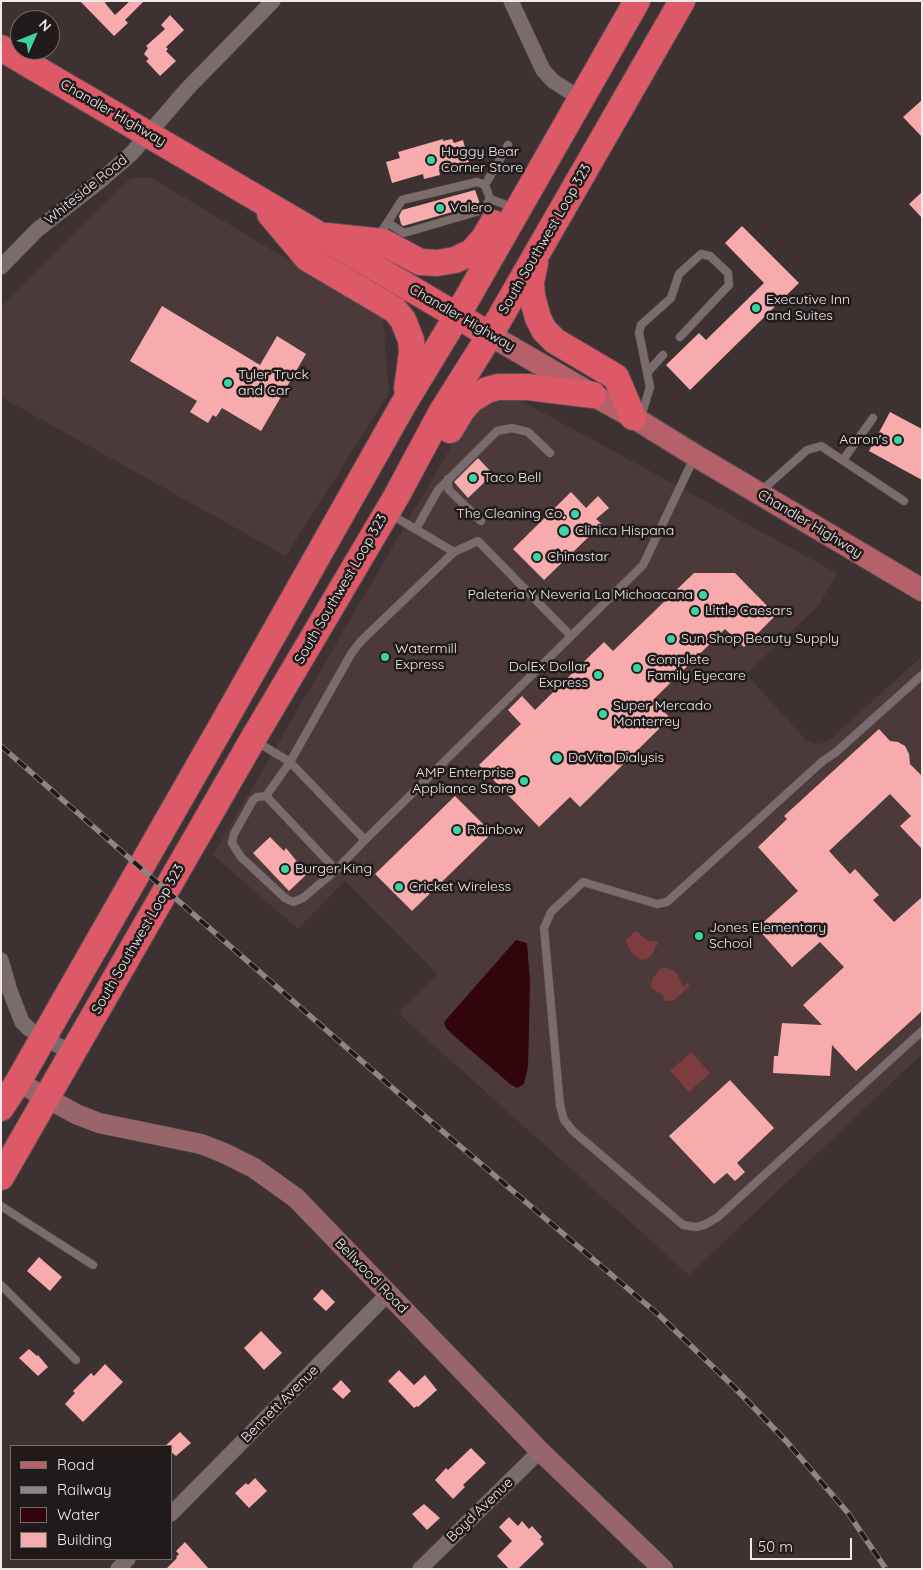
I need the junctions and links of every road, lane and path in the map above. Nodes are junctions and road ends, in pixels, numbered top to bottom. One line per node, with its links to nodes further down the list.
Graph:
1 (273, 1): 7 (street, Whiteside Road)
2 (511, 1): 6 (street)
3 (637, 1): 6 (highway)
4 (682, 1): 20 (highway, South Southwest Loop 323)
5 (1, 48): 7 (highway, Chandler Highway)
6 (578, 103): 16 (highway); 22 (highway)
7 (149, 134): 14 (highway, Chandler Highway); 21 (street, Whiteside Road)
8 (508, 145): 9 (lane)
9 (485, 185): 10 (lane); 16 (lane)
10 (444, 189): 11 (lane); 13 (lane)
11 (430, 193): 12 (lane); 15 (lane)
12 (413, 197): 17 (lane); 18 (lane)
13 (447, 198)
14 (258, 200): 19 (highway, Chandler Highway); 28 (highway)
15 (432, 202)
16 (497, 202): 18 (lane); 18 (highway)
17 (415, 207)
18 (382, 232): 19 (highway)
19 (320, 235): 22 (highway, Chandler Highway)
20 (537, 252): 23 (highway, South Southwest Loop 323); 30 (highway)
21 (1, 268)
22 (456, 316): 23 (highway, Chandler Highway); 28 (highway)
23 (490, 335): 27 (main road, Chandler Highway); 37 (highway, South Southwest Loop 323)
24 (680, 337): 26 (lane)
25 (663, 355): 26 (lane)
26 (647, 373): 30 (lane)
27 (593, 395): 30 (main road, Chandler Highway); 37 (highway)
28 (404, 405): 51 (highway)
29 (873, 418): 33 (lane)
30 (636, 419): 32 (main road, Chandler Highway)
31 (550, 453): 34 (lane)
32 (696, 456): 35 (main road, Chandler Highway); 42 (lane)
33 (843, 460): 35 (lane); 36 (lane)
34 (448, 479): 38 (lane); 39 (lane)
35 (759, 493): 41 (main road, Chandler Highway)
36 (904, 501)
37 (391, 504): 39 (lane); 44 (highway, South Southwest Loop 323)
38 (481, 521)
39 (416, 529): 40 (lane)
40 (454, 552): 42 (lane); 45 (lane)
41 (922, 590)
42 (570, 635): 47 (lane)
43 (922, 675): 50 (lane)
44 (253, 739): 45 (lane); 52 (highway, South Southwest Loop 323)
45 (290, 762): 46 (lane); 47 (lane)
46 (266, 796): 48 (lane); 48 (lane)
47 (365, 840): 48 (lane)
48 (336, 870)
49 (1, 960): 51 (street)
50 (922, 1031)
51 (43, 1038): 52 (street); 53 (highway)
52 (73, 1053): 54 (highway, South Southwest Loop 323)
53 (18, 1082): 54 (street, Bellwood Road); 55 (highway)
54 (47, 1098): 56 (highway, South Southwest Loop 323); 60 (street, Bellwood Road)
55 (1, 1108)
56 (1, 1177)
57 (1, 1206): 58 (lane)
58 (93, 1265)
59 (1, 1285): 61 (lane)
60 (388, 1294): 62 (street, Bellwood Road); 63 (street, Bennett Avenue)
61 (76, 1360)
62 (540, 1451): 66 (street, Boyd Avenue); 67 (street, Bellwood Road)
63 (172, 1513)
64 (127, 1560): 65 (street)
65 (118, 1569)
66 (420, 1569)
67 (662, 1569)

